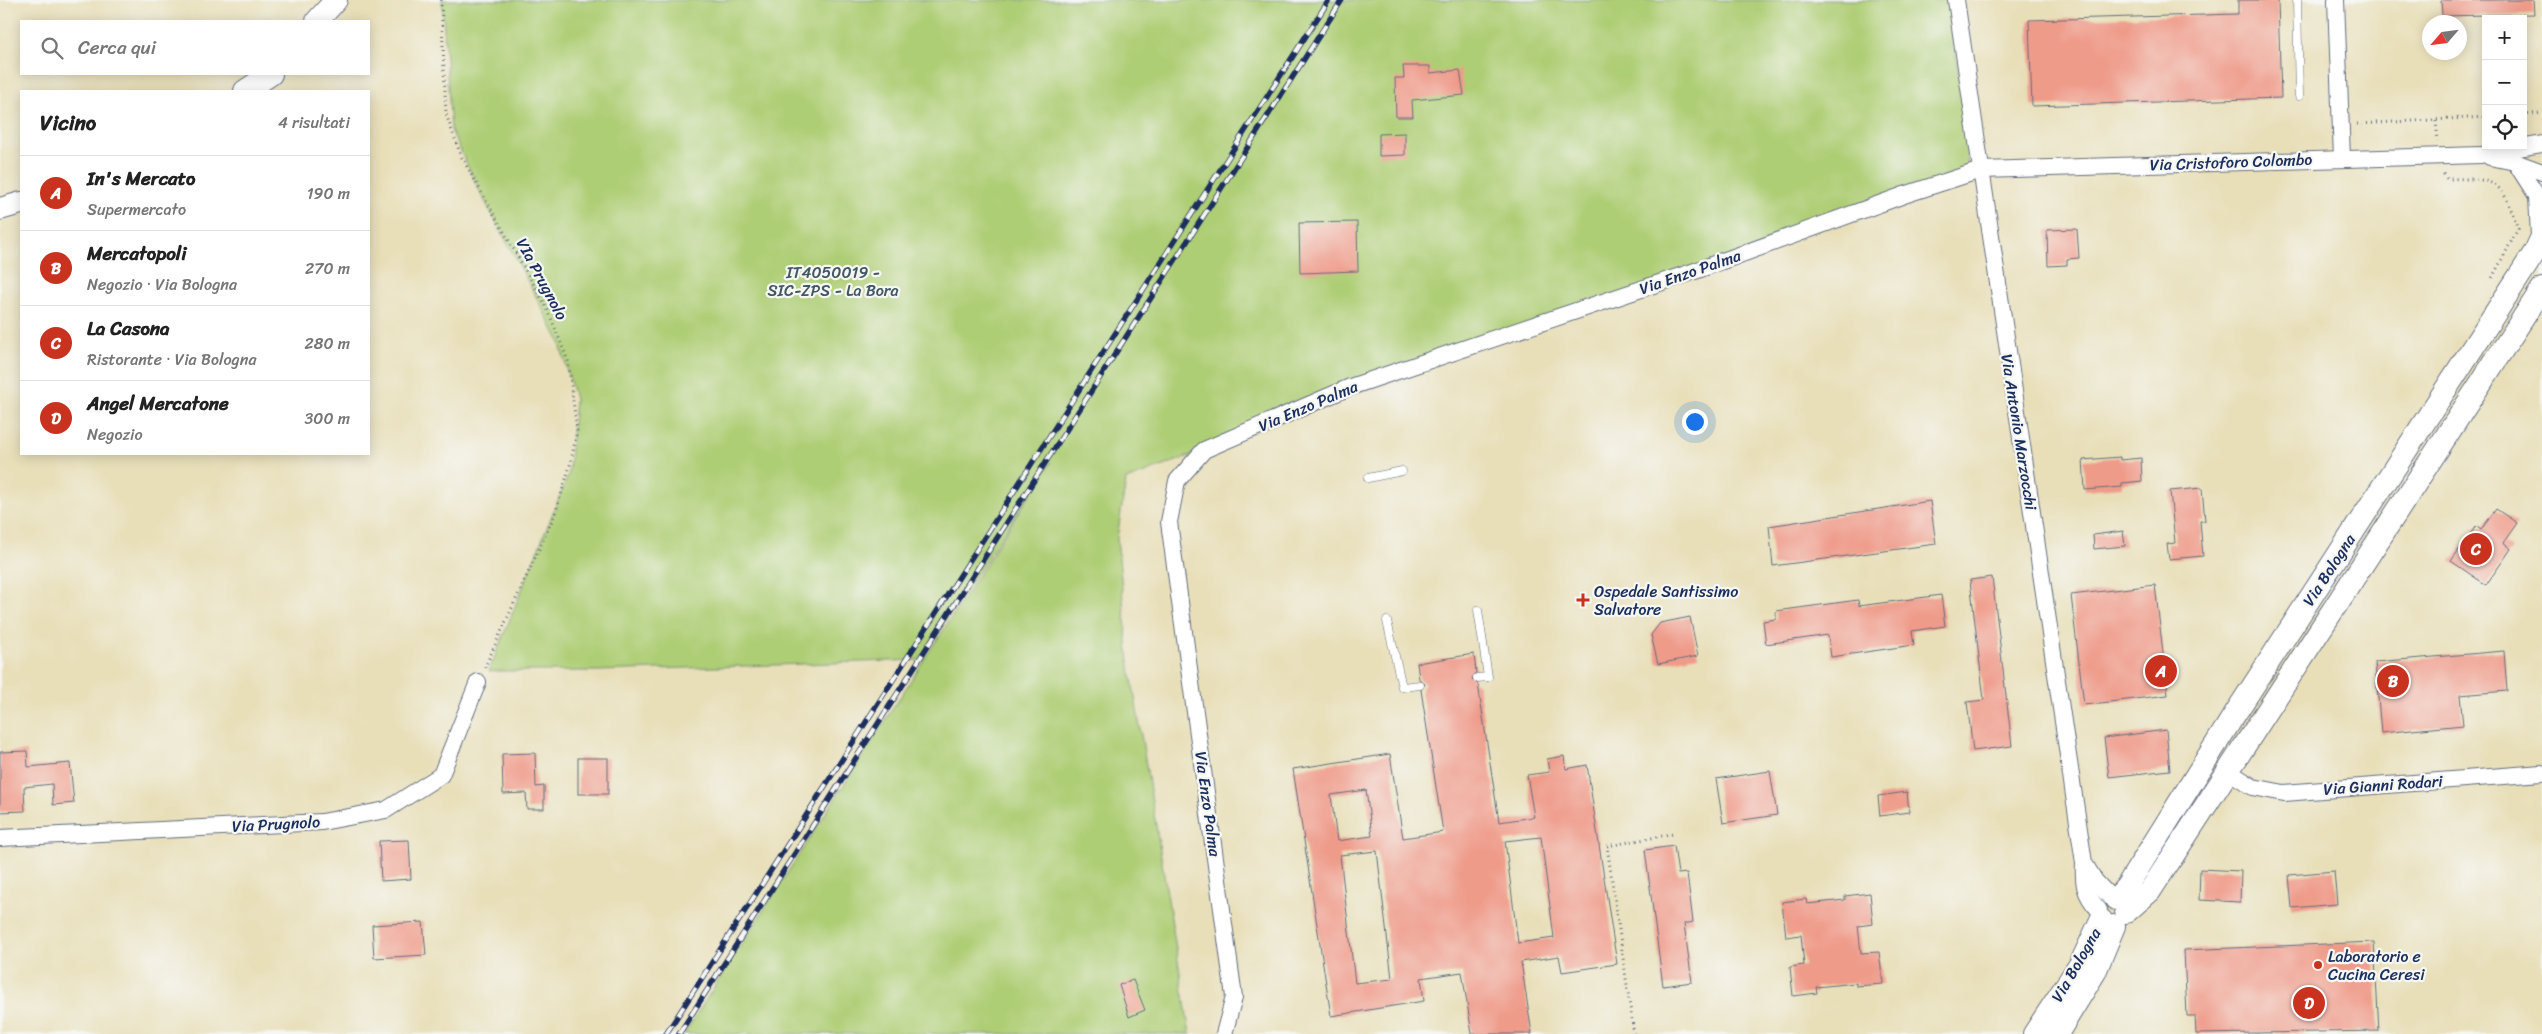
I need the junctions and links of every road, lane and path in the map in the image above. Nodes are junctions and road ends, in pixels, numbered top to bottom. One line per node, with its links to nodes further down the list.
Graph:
1 (336, 0): 6 (main road)
2 (441, 0): 33 (path, VIa Prugnolo)
3 (1956, 0): 20 (street, Via Antonio Marzocchi)
4 (2297, 0): 9 (lane)
5 (2336, 0): 14 (street)
6 (318, 20)
7 (269, 75): 8 (main road)
8 (246, 90)
9 (2299, 96)
10 (2542, 113): 11 (path)
11 (2527, 114)
12 (2482, 117): 13 (path)
13 (2436, 121): 14 (path); 17 (path)
14 (2341, 124): 18 (street)
15 (2541, 145): 16 (street, Via Cristoforo Colombo)
16 (2481, 155): 17 (street, Via Cristoforo Colombo); 19 (street, Via Cristoforo Colombo)
17 (2440, 156): 18 (street, Via Cristoforo Colombo); 26 (path)
18 (2342, 158): 20 (street, Via Cristoforo Colombo)
19 (2515, 162): 21 (street, Via Cristoforo Colombo); 25 (street)
20 (1980, 170): 39 (street, Via Antonio Marzocchi); 40 (street, Via Enzo Palma)
21 (2542, 172)
22 (20, 203): 23 (main road)
23 (0, 209)
24 (2542, 241): 25 (main road, Via Bologna)
25 (2526, 266): 39 (main road, Via Bologna)
26 (2490, 282)
27 (2542, 289): 35 (main road, Via Bologna)
28 (1402, 471): 29 (lane)
29 (1368, 478)
30 (1478, 610): 32 (lane)
31 (1387, 621): 34 (lane)
32 (1477, 678)
33 (478, 682): 38 (street, Via Prugnolo)
34 (1420, 685)
35 (2228, 771): 36 (street, Via Gianni Rodari); 39 (main road, Via Bologna)
36 (2542, 773)
37 (1673, 834): 41 (path)
38 (0, 838)
39 (2111, 911): 42 (main road, Via Bologna); 43 (main road, Via Bologna)
40 (1224, 1034)
41 (1634, 1034)
42 (2034, 1034)
43 (2057, 1034)

